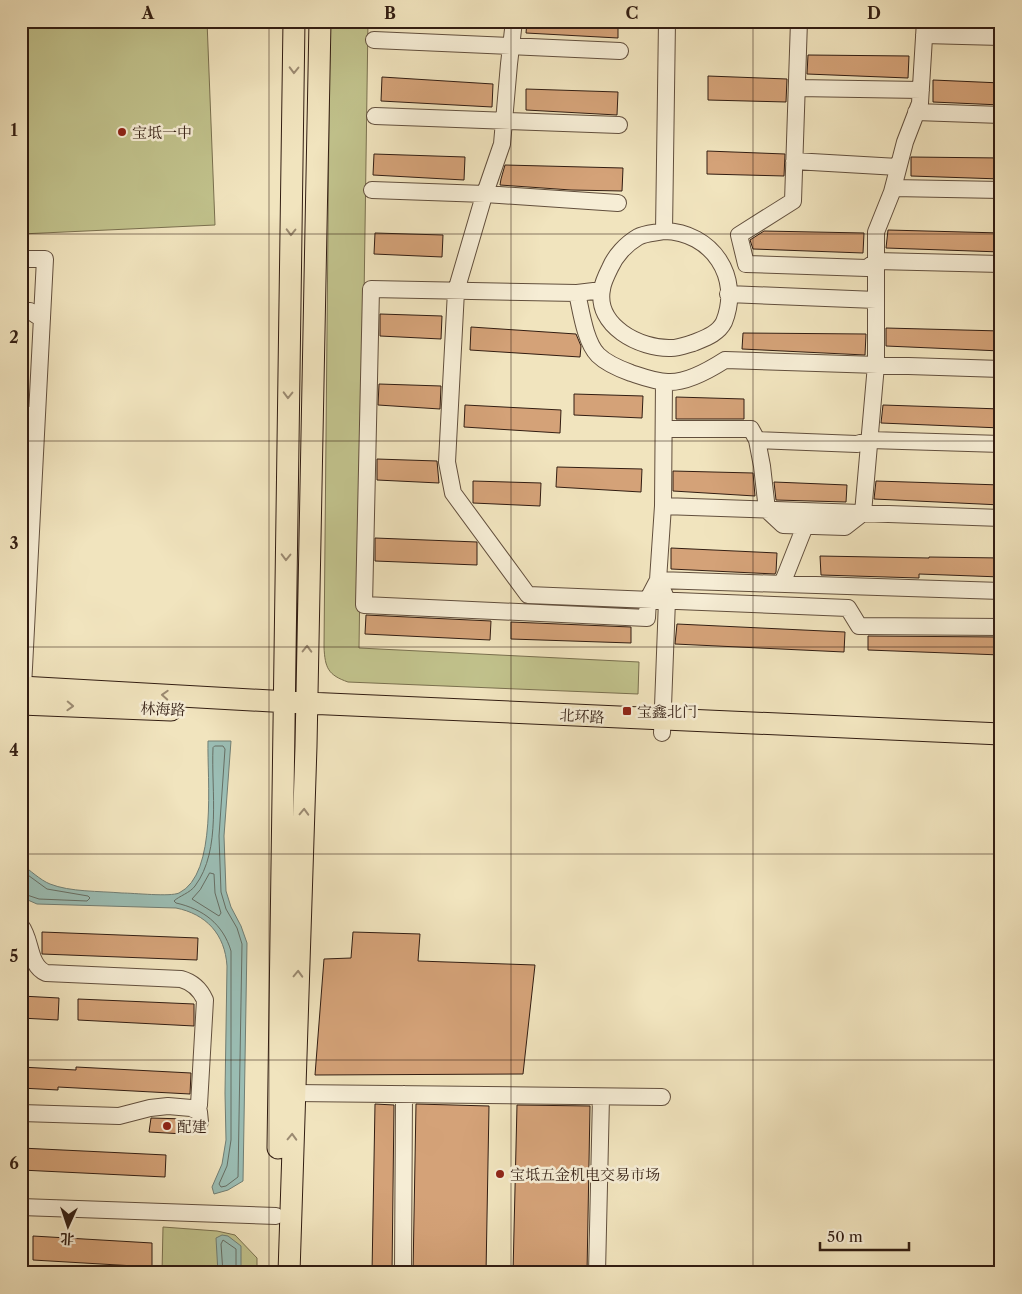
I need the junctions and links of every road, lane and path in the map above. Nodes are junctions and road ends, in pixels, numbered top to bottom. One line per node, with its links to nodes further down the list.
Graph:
1 (294, 21): 58 (main road, one-way to 58)
2 (320, 21): 59 (main road, one-way to 2)
3 (514, 21): 9 (street)
4 (667, 21): 25 (street)
5 (799, 21): 11 (street)
6 (924, 28): 7 (street); 12 (street)
7 (1001, 36)
8 (374, 40): 9 (street)
9 (511, 46): 10 (street); 16 (street)
10 (620, 51)
11 (797, 88): 12 (street); 18 (street)
12 (921, 90): 13 (street)
13 (916, 112): 15 (street); 19 (street)
14 (375, 116): 16 (street)
15 (1001, 116)
16 (504, 121): 17 (street); 23 (street)
17 (619, 125)
18 (794, 162): 19 (street); 27 (street)
19 (898, 167): 20 (street)
20 (893, 188): 22 (street); 27 (street)
21 (372, 190): 23 (street)
22 (1001, 190)
23 (485, 194): 24 (street); 29 (street)
24 (618, 203)
25 (664, 231): 30 (street); 32 (street)
26 (21, 259): 35 (street)
27 (876, 261): 28 (street); 33 (street)
28 (1001, 264)
29 (456, 290): 31 (street); 53 (street); 53 (street)
30 (602, 290): 31 (street); 32 (street)
31 (577, 293): 38 (street)
32 (728, 294): 33 (street)
33 (876, 300): 36 (street)
34 (21, 311): 35 (street)
35 (42, 319): 39 (street)
36 (876, 365): 37 (street); 38 (street); 42 (street)
37 (1001, 369)
38 (664, 382): 40 (street)
39 (29, 415): 47 (street)
40 (664, 429): 41 (street); 44 (street)
41 (757, 440): 42 (street); 45 (street)
42 (870, 440): 43 (street); 46 (street)
43 (1001, 444)
44 (663, 506): 45 (street); 50 (street)
45 (767, 510): 46 (street); 49 (street)
46 (863, 513): 48 (street); 49 (street)
47 (26, 518): 55 (street)
48 (1001, 518)
49 (806, 526): 51 (street)
50 (658, 580): 51 (street); 53 (street); 54 (street)
51 (782, 584): 52 (street)
52 (1001, 591)
53 (648, 599): 54 (street)
54 (667, 600): 56 (street); 60 (street)
55 (24, 624): 57 (street)
56 (1001, 627)
57 (22, 692): 58 (main road, 林海路)
58 (283, 708): 59 (main road, 林海路); 72 (main road)
59 (306, 709): 60 (main road, 北环路); 64 (main road, one-way to 59)
60 (663, 727): 61 (main road, 北环路); 62 (main road, 北环路)
61 (1001, 734)
62 (1001, 749)
63 (21, 926): 68 (street)
64 (294, 1094): 65 (street); 74 (main road, one-way to 64)
65 (404, 1094): 66 (street); 75 (street)
66 (600, 1097): 67 (street); 76 (street)
67 (662, 1097)
68 (191, 1108): 69 (street); 70 (street)
69 (21, 1113)
70 (200, 1122)
71 (21, 1207): 72 (street)
72 (276, 1216): 73 (main road)
73 (276, 1273)
74 (289, 1273)
75 (403, 1273)
76 (597, 1273)

